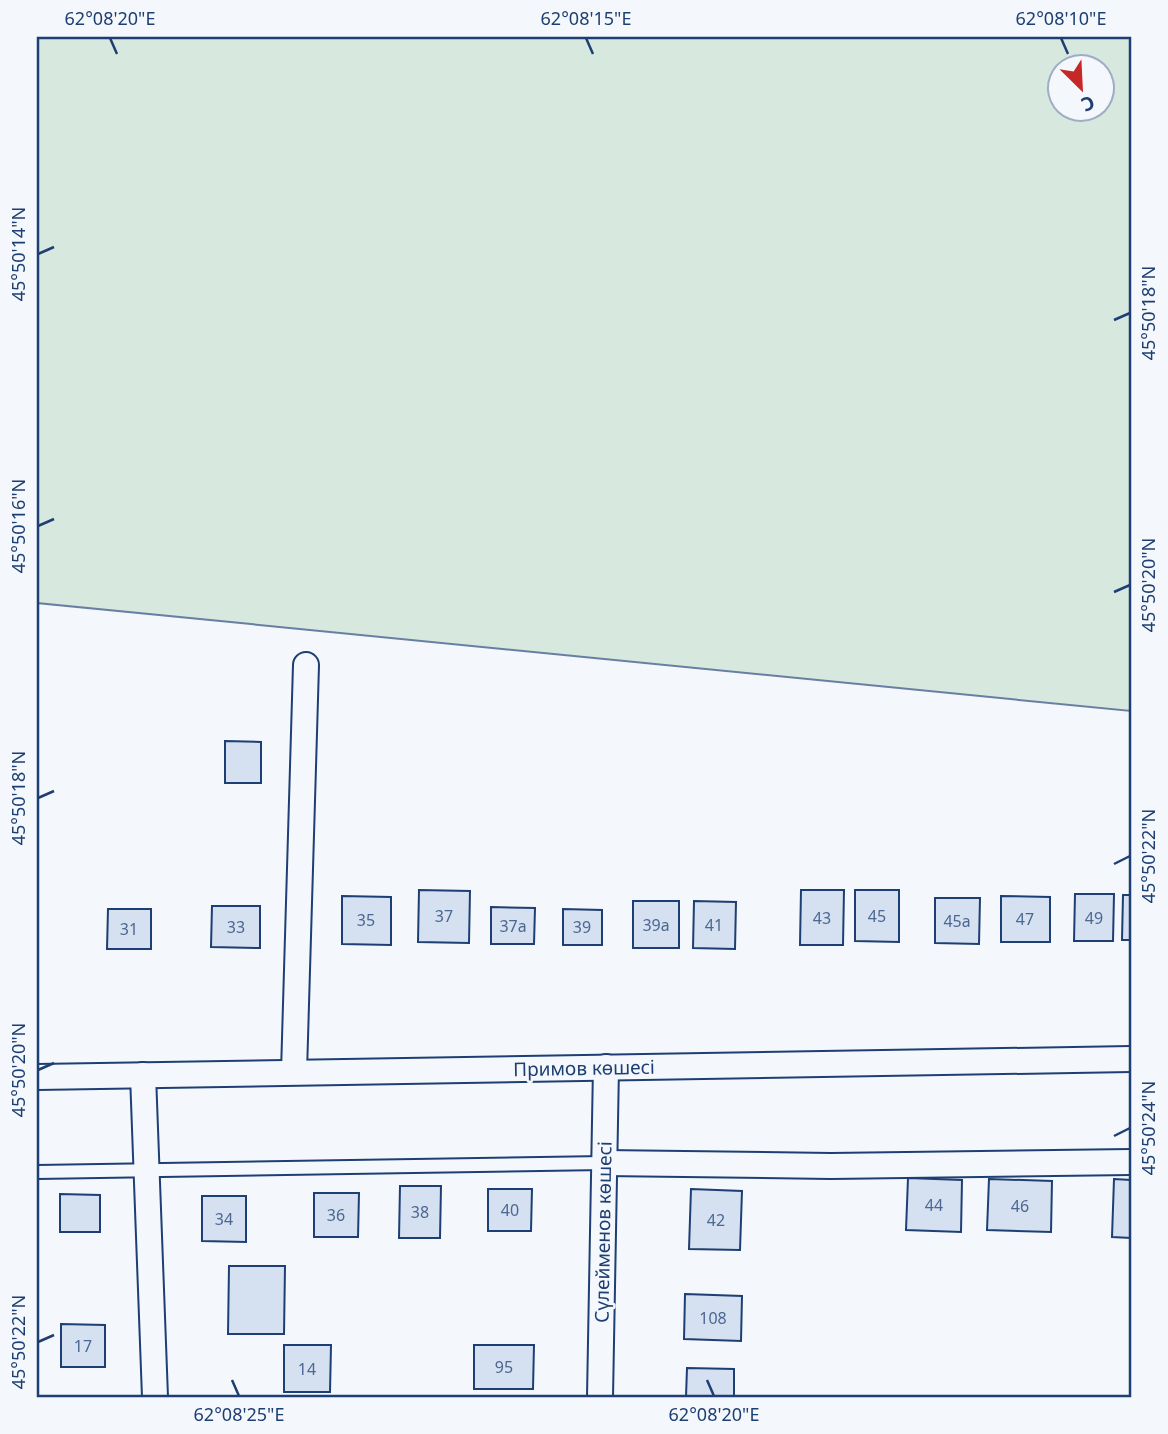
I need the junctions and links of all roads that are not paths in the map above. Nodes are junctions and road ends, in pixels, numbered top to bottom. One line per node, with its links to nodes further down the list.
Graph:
1 (306, 665): 4 (street)
2 (1131, 1059): 3 (street, Примов көшесі)
3 (606, 1067): 4 (street, Примов көшесі); 8 (street, Сүлейменов көшесі)
4 (295, 1072): 5 (street, Примов көшесі)
5 (143, 1075): 6 (street, Примов көшесі); 9 (street)
6 (37, 1077)
7 (1131, 1162): 8 (street)
8 (604, 1163): 9 (lane); 12 (street, Сүлейменов көшесі)
9 (147, 1171): 10 (lane); 11 (street)
10 (37, 1172)
11 (155, 1397)
12 (600, 1397)

